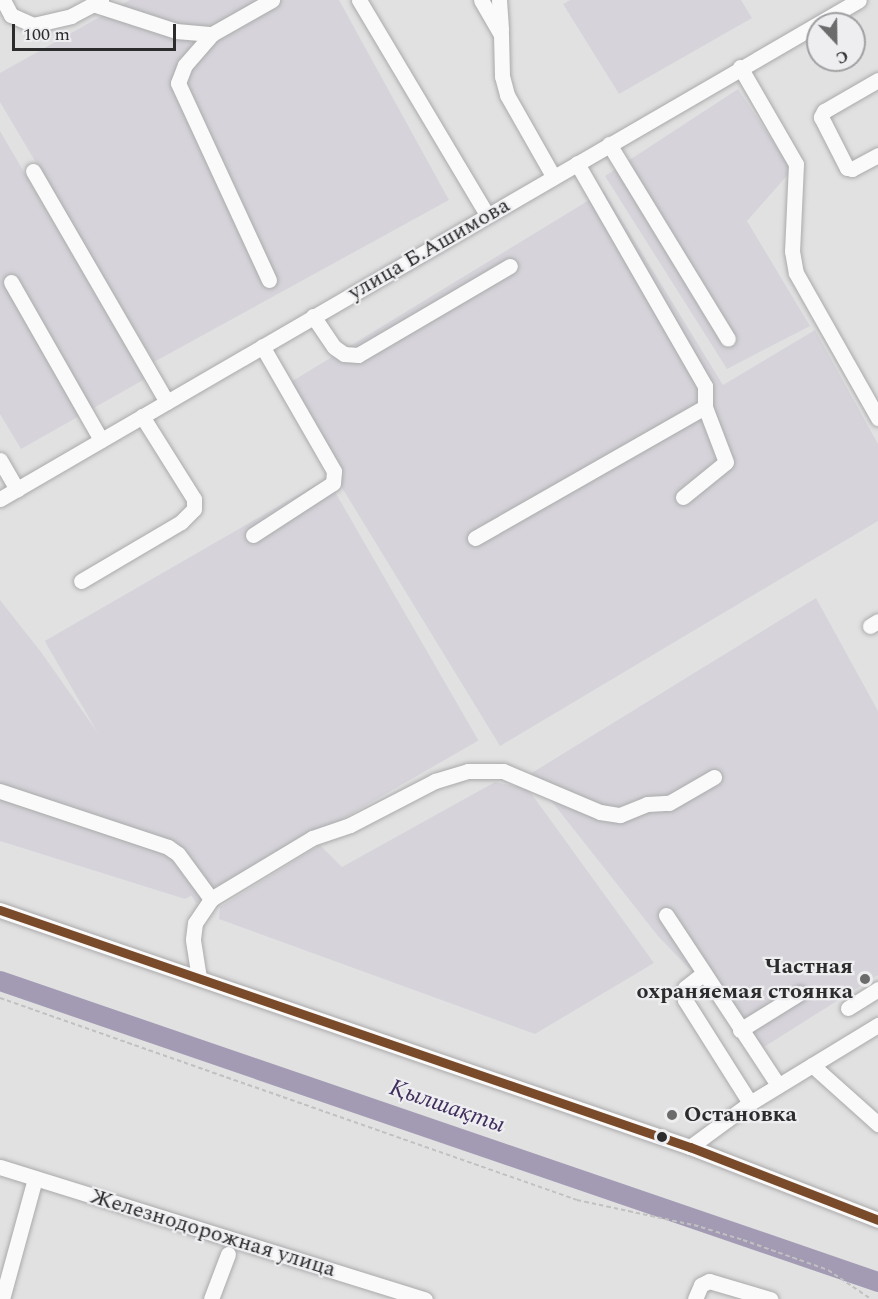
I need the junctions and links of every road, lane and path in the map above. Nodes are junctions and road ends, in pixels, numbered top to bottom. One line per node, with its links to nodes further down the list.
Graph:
1 (3, 0): 7 (street)
2 (272, 0): 8 (street)
3 (359, 0): 17 (street)
4 (482, 0): 9 (street)
5 (499, 0): 9 (street)
6 (859, 0): 10 (street, улица Б.Ашимова)
7 (97, 2): 8 (street)
8 (212, 34): 19 (street)
9 (501, 34): 16 (street)
10 (740, 67): 12 (street, улица Б.Ашимова); 27 (street)
11 (878, 80): 13 (street)
12 (609, 144): 14 (street, улица Б.Ашимова); 22 (street)
13 (878, 155)
14 (577, 163): 16 (street, улица Б.Ашимова); 25 (street)
15 (33, 171): 24 (street)
16 (553, 176): 17 (street, улица Б.Ашимова)
17 (488, 215): 21 (street, улица Б.Ашимова)
18 (510, 266): 21 (street)
19 (269, 279)
20 (11, 282): 28 (street)
21 (313, 316): 23 (street, улица Б.Ашимова)
22 (728, 339)
23 (262, 346): 24 (street, улица Б.Ашимова); 33 (street)
24 (167, 402): 26 (street, улица Б.Ашимова)
25 (705, 406): 31 (street); 34 (street)
26 (142, 416): 28 (street, улица Б.Ашимова); 35 (street)
27 (878, 418)
28 (101, 440): 30 (street, улица Б.Ашимова)
29 (0, 460): 30 (street)
30 (17, 489): 32 (street, улица Б.Ашимова)
31 (683, 497)
32 (0, 499)
33 (253, 535)
34 (476, 537)
35 (81, 581)
36 (714, 777): 38 (street)
37 (0, 791): 38 (street)
38 (211, 899): 42 (street)
39 (0, 910): 42 (street)
40 (666, 915): 41 (street)
41 (704, 973): 48 (street); 51 (street)
42 (199, 978): 55 (street)
43 (878, 989): 46 (street)
44 (800, 993): 48 (street)
45 (0, 998): 65 (path)
46 (848, 1008)
47 (878, 1025): 49 (street)
48 (740, 1030): 50 (street)
49 (812, 1065): 50 (street); 52 (street)
50 (778, 1085): 51 (street)
51 (750, 1103): 55 (street)
52 (860, 1108): 53 (street); 54 (street)
53 (878, 1112)
54 (878, 1124)
55 (690, 1147): 58 (street)
56 (0, 1167): 57 (street, Железнодорожная улица)
57 (35, 1178): 60 (street); 62 (street, Железнодорожная улица)
58 (878, 1220)
59 (228, 1254): 61 (street)
60 (2, 1299)
61 (211, 1299)
62 (425, 1299)
63 (695, 1299): 64 (street)
64 (770, 1299)
65 (871, 1299)

